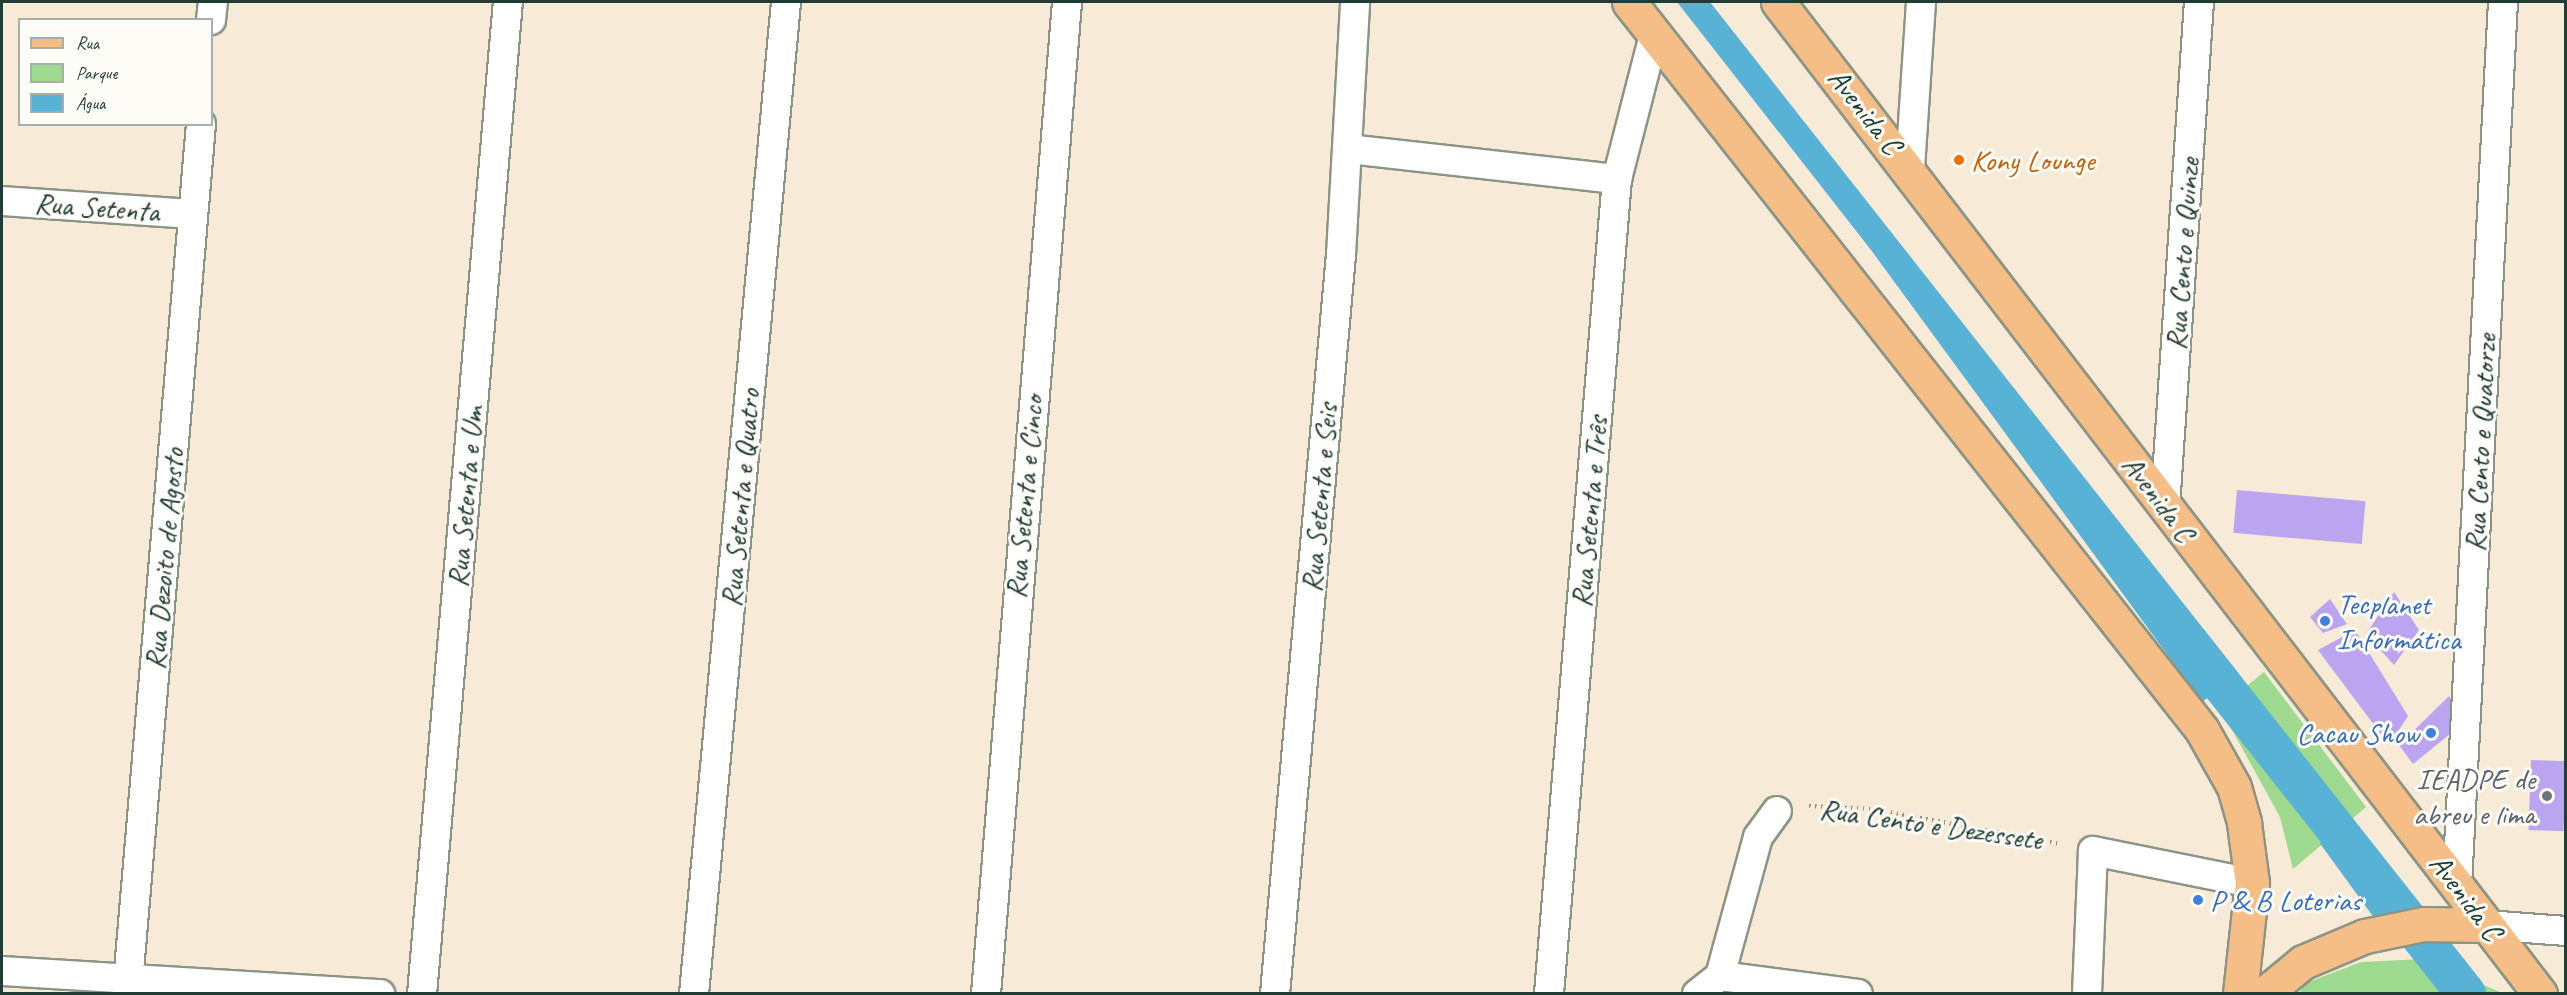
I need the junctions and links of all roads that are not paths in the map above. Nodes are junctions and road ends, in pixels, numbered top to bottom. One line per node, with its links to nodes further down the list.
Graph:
1 (213, 2): 11 (street)
2 (508, 2): 29 (street, Rua Setenta e Um)
3 (786, 2): 30 (street, Rua Setenta e Quatro)
4 (1067, 2): 31 (street, Rua Setenta e Cinco)
5 (1355, 2): 14 (street, Rua Setenta e Seis)
6 (1629, 2): 12 (main road)
7 (1778, 2): 15 (main road, Avenida C)
8 (1921, 2): 15 (street)
9 (2199, 2): 19 (street, Rua Cento e Quinze)
10 (2503, 2): 22 (street, Rua Cento e Quatorze)
11 (211, 18)
12 (1654, 35): 16 (street, Rua Setenta e Três); 21 (main road)
13 (201, 126): 18 (street, Rua Dezoito de Agosto)
14 (1348, 148): 16 (street); 32 (street, Rua Setenta e Seis)
15 (1910, 168): 19 (main road, Avenida C)
16 (1617, 179): 33 (street, Rua Setenta e Três)
17 (2, 201): 18 (street, Rua Setenta)
18 (193, 213): 27 (street, Rua Dezoito de Agosto)
19 (2165, 507): 22 (main road, Avenida C)
20 (1777, 811): 26 (street, Rua Cento e Dezessete)
21 (2252, 883): 36 (street); 37 (main road)
22 (2457, 885): 23 (main road, Avenida C)
23 (2486, 925): 24 (street); 38 (main road); 39 (main road, Avenida C)
24 (2565, 931)
25 (2, 971): 27 (street)
26 (1720, 976): 34 (street); 35 (street)
27 (127, 988): 28 (street)
28 (380, 993)
29 (422, 993)
30 (694, 993)
31 (986, 993)
32 (1275, 993)
33 (1549, 993)
34 (1697, 993)
35 (1858, 993)
36 (2087, 993)
37 (2240, 993)
38 (2264, 993)
39 (2540, 993)

